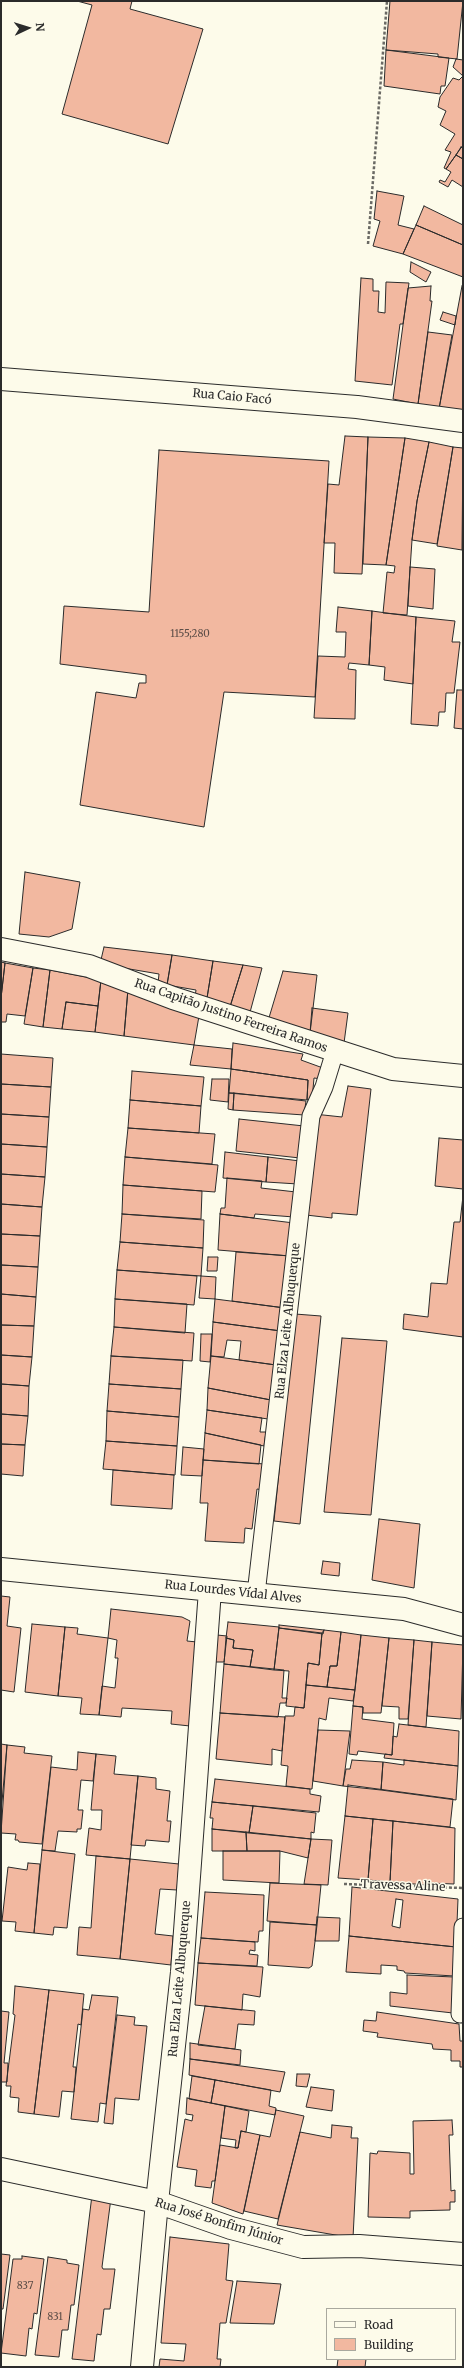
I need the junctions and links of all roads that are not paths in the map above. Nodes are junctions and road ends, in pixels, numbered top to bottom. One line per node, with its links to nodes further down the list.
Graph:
1 (1, 378): 2 (street, Rua Caio Facó)
2 (463, 421)
3 (1, 949): 4 (street, Rua Capitão Justino Ferreira Ramos)
4 (335, 1052): 5 (street, Rua Capitão Justino Ferreira Ramos); 8 (lane, Rua Elza Leite Albuquerque)
5 (463, 1076)
6 (1, 1569): 7 (street, Rua Lourdes Vídal Alves)
7 (210, 1590): 8 (street, Rua Lourdes Vídal Alves); 13 (street, Rua Elza Leite Albuquerque)
8 (256, 1594): 9 (street, Rua Lourdes Vídal Alves)
9 (463, 1625)
10 (463, 1927): 11 (lane)
11 (460, 2014)
12 (1, 2169): 13 (street, Rua José Bonfim Júnior)
13 (157, 2202): 14 (street, Rua José Bonfim Júnior); 15 (street, Rua Elza Leite Albuquerque)
14 (463, 2254)
15 (142, 2367)

